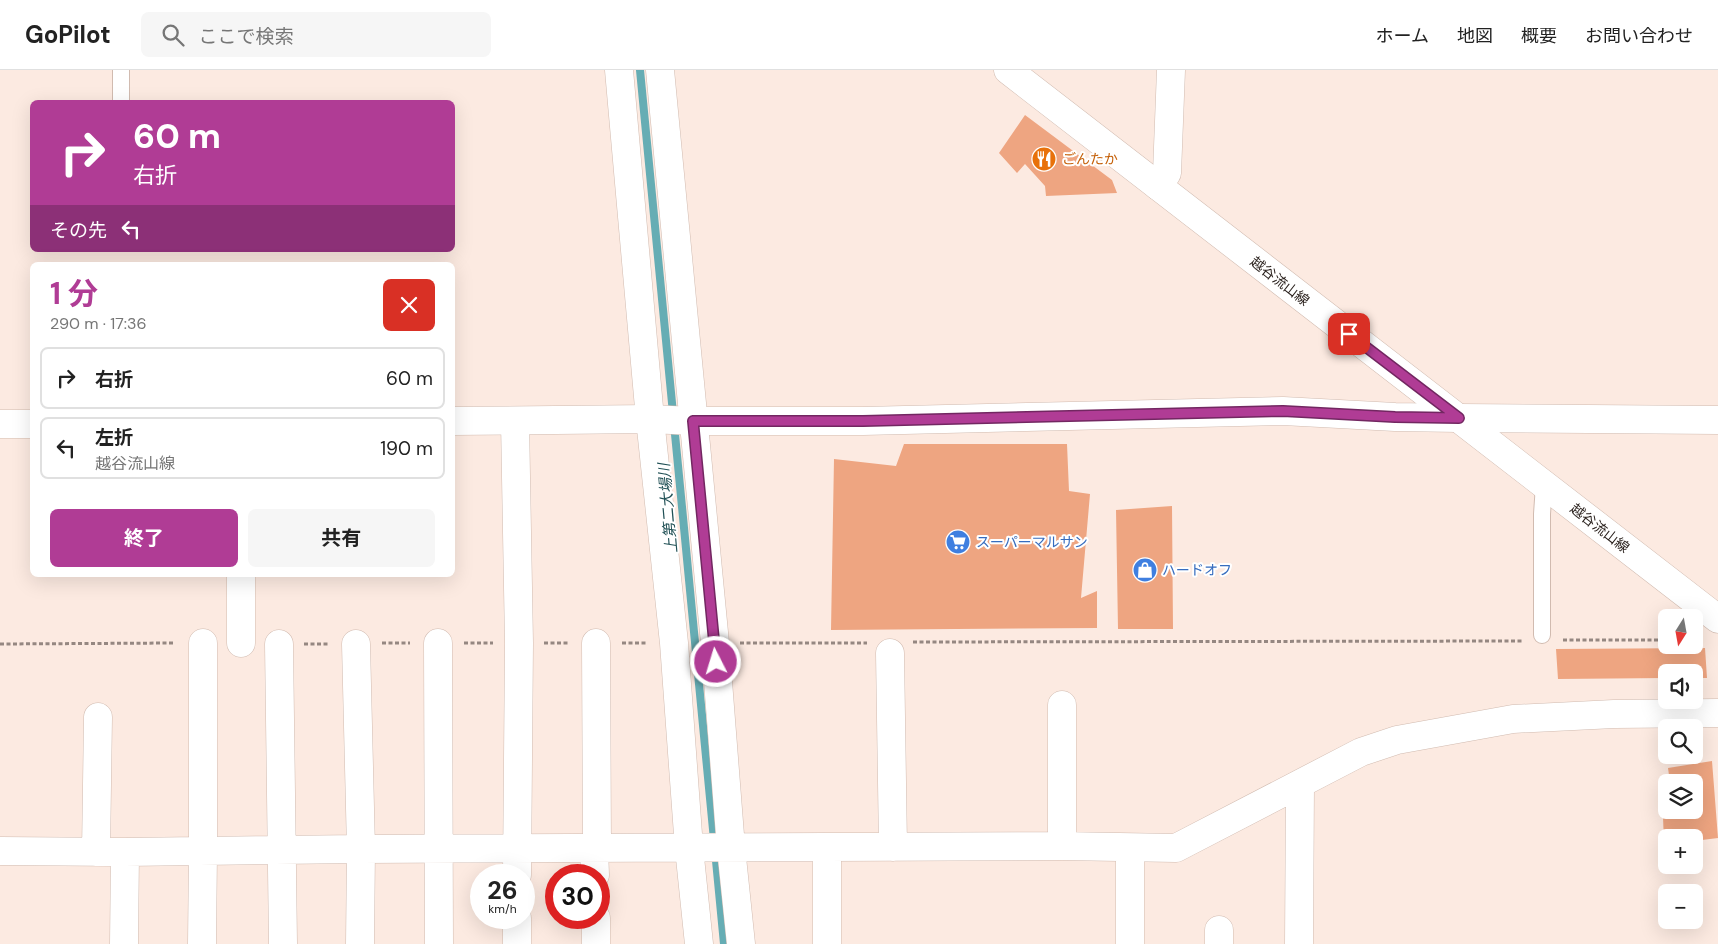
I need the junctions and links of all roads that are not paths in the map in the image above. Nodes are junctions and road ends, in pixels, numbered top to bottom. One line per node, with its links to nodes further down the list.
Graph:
1 (121, 70): 6 (lane)
2 (619, 70): 9 (street)
3 (660, 70): 12 (street)
4 (1008, 70): 7 (street, 越谷流山線)
5 (1171, 70): 7 (street)
6 (121, 100)
7 (1158, 186): 8 (street, 越谷流山線)
8 (1459, 418): 10 (street); 12 (street); 16 (street, 越谷流山線)
9 (650, 419): 11 (street); 12 (street); 33 (street)
10 (1718, 420)
11 (515, 421): 13 (street); 45 (street)
12 (693, 421): 34 (street)
13 (455, 422)
14 (0, 424): 15 (street)
15 (30, 424)
16 (1544, 485): 18 (street, 越谷流山線); 19 (lane)
17 (242, 577): 23 (street)
18 (1718, 619)
19 (1542, 639)
20 (596, 642): 44 (street)
21 (203, 643): 41 (street)
22 (438, 643): 38 (street)
23 (241, 644)
24 (279, 644): 39 (street)
25 (356, 644): 37 (street)
26 (892, 646): 32 (street)
27 (1062, 705): 31 (street)
28 (1718, 713): 30 (street)
29 (98, 717): 42 (street)
30 (1300, 784): 36 (street); 59 (street)
31 (1062, 846): 32 (street); 36 (street)
32 (893, 847): 35 (street)
33 (689, 848): 34 (street); 44 (street); 55 (street)
34 (731, 848): 35 (street); 56 (street)
35 (826, 848): 57 (street)
36 (1130, 848): 58 (street)
37 (361, 849): 38 (street); 39 (street); 51 (street)
38 (438, 849): 45 (street); 52 (street)
39 (282, 850): 41 (street); 50 (street)
40 (0, 851): 42 (street)
41 (204, 851): 43 (street); 49 (street)
42 (96, 852): 43 (street)
43 (125, 852): 48 (street)
44 (595, 857): 45 (street)
45 (517, 862)
46 (517, 929): 53 (street)
47 (596, 929): 54 (street)
48 (124, 944)
49 (202, 944)
50 (283, 944)
51 (360, 944)
52 (439, 944)
53 (517, 944)
54 (596, 944)
55 (699, 944)
56 (741, 944)
57 (827, 944)
58 (1130, 944)
59 (1299, 944)

